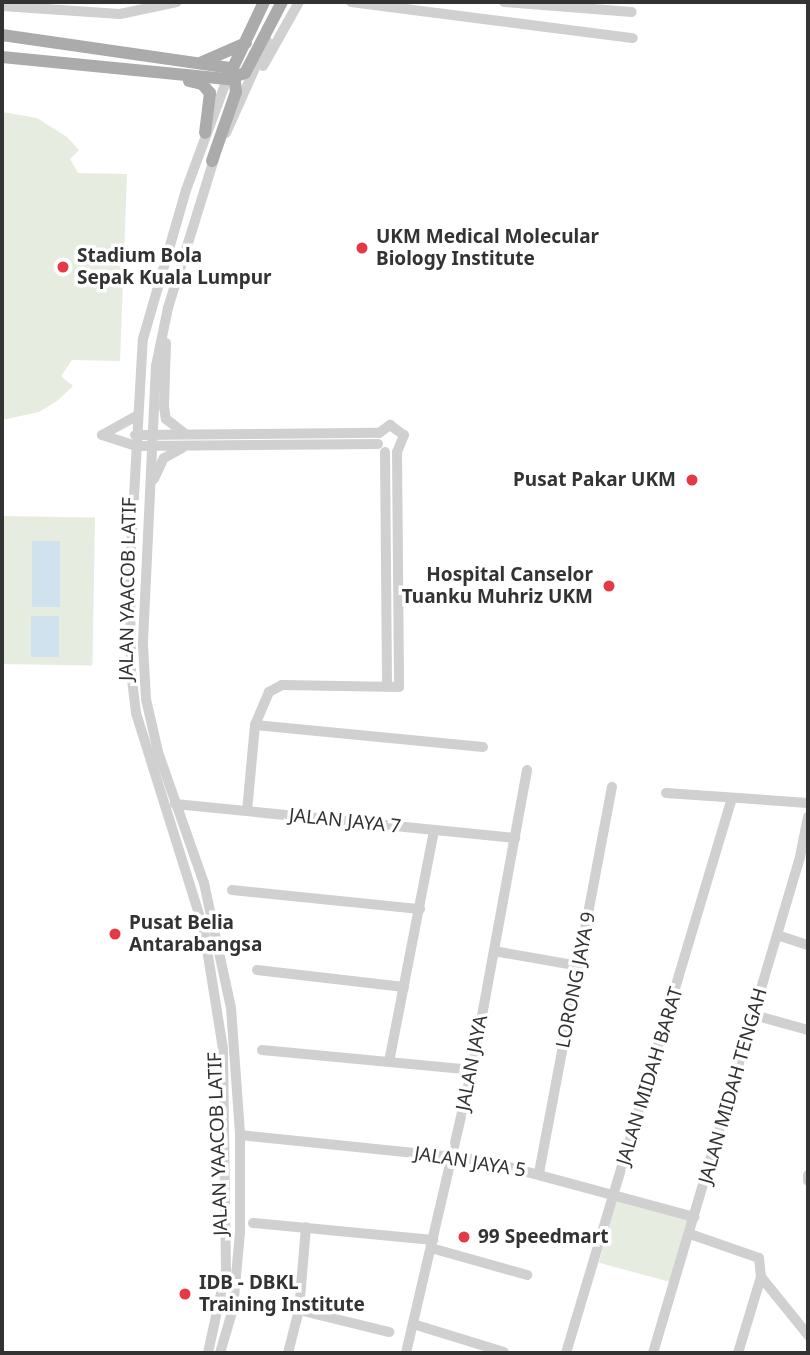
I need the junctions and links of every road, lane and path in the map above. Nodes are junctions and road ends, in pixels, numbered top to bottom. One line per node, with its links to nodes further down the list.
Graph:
1 (177, 2): 7 (street)
2 (264, 2): 12 (main road, JALAN YAACOB LATIF)
3 (283, 2): 17 (main road); 18 (street, JALAN YAACOB LATIF)
4 (299, 2): 18 (street)
5 (351, 2): 10 (street)
6 (504, 2): 8 (street)
7 (2, 6)
8 (632, 12)
9 (2, 35): 11 (main road)
10 (633, 38)
11 (39, 42): 14 (main road); 15 (main road)
12 (246, 43): 15 (main road); 17 (main road, JALAN YAACOB LATIF)
13 (2, 57): 14 (main road)
14 (37, 62): 16 (main road)
15 (200, 64): 17 (main road)
16 (154, 75): 17 (main road); 19 (main road)
17 (232, 75): 19 (street, JALAN YAACOB LATIF); 20 (main road)
18 (243, 99): 20 (street, JALAN YAACOB LATIF)
19 (205, 133): 22 (street, JALAN YAACOB LATIF)
20 (212, 161): 21 (street, JALAN YAACOB LATIF)
21 (168, 308): 24 (street); 25 (street, JALAN YAACOB LATIF)
22 (136, 416): 26 (street, JALAN YAACOB LATIF); 26 (street)
23 (379, 433): 24 (street); 29 (street); 30 (street)
24 (186, 434): 25 (street)
25 (152, 435): 26 (street); 27 (street, JALAN YAACOB LATIF)
26 (135, 440): 27 (street); 77 (street, JALAN YAACOB LATIF)
27 (151, 446): 28 (street); 31 (street, JALAN YAACOB LATIF)
28 (189, 446): 29 (street); 31 (street)
29 (381, 448): 30 (street); 32 (street)
30 (397, 452): 32 (street)
31 (150, 493): 40 (street, JALAN YAACOB LATIF)
32 (387, 687): 33 (street)
33 (256, 725): 34 (street); 41 (street)
34 (483, 747)
35 (527, 769): 44 (street, JALAN JAYA)
36 (612, 787): 51 (street, LORONG JAYA 9)
37 (666, 793): 38 (street)
38 (732, 798): 39 (street); 64 (street, JALAN MIDAH BARAT)
39 (808, 803)
40 (175, 804): 41 (street, JALAN JAYA 7); 59 (street, JALAN YAACOB LATIF)
41 (247, 811): 43 (street, JALAN JAYA 7)
42 (808, 817): 45 (street, JALAN MIDAH TENGAH)
43 (434, 830): 44 (street, JALAN JAYA 7); 47 (street)
44 (515, 838): 50 (street, JALAN JAYA)
45 (804, 859): 48 (street, JALAN MIDAH TENGAH)
46 (232, 890): 47 (street)
47 (419, 909): 53 (street)
48 (777, 935): 49 (street); 54 (street, JALAN MIDAH TENGAH)
49 (808, 945)
50 (494, 951): 51 (street); 58 (street, JALAN JAYA)
51 (579, 966): 61 (street, LORONG JAYA 9)
52 (257, 970): 53 (street)
53 (404, 987): 57 (street)
54 (754, 1014): 55 (street); 65 (street, JALAN MIDAH TENGAH)
55 (808, 1030)
56 (262, 1050): 57 (street)
57 (388, 1062): 58 (street)
58 (472, 1070): 60 (street, JALAN JAYA)
59 (240, 1135): 60 (street, JALAN JAYA 5); 78 (street, JALAN YAACOB LATIF)
60 (453, 1156): 61 (street, JALAN JAYA 5); 69 (street, JALAN JAYA)
61 (539, 1173): 64 (street, JALAN JAYA 5)
62 (808, 1175): 63 (street)
63 (808, 1181)
64 (614, 1195): 65 (street, JALAN JAYA 5); 81 (street, JALAN MIDAH BARAT)
65 (694, 1217): 68 (street, JALAN MIDAH TENGAH)
66 (253, 1223): 67 (street)
67 (306, 1227): 69 (street); 72 (street)
68 (690, 1234): 71 (street); 82 (street, JALAN MIDAH TENGAH)
69 (432, 1244): 70 (street); 73 (street, JALAN JAYA)
70 (527, 1275)
71 (761, 1278): 74 (street); 83 (street)
72 (299, 1310): 75 (street); 79 (street)
73 (413, 1324): 76 (street); 80 (street, JALAN JAYA)
74 (806, 1328)
75 (388, 1332)
76 (504, 1352)
77 (208, 1353)
78 (220, 1353)
79 (288, 1353)
80 (406, 1353)
81 (566, 1353)
82 (653, 1353)
83 (738, 1353)

